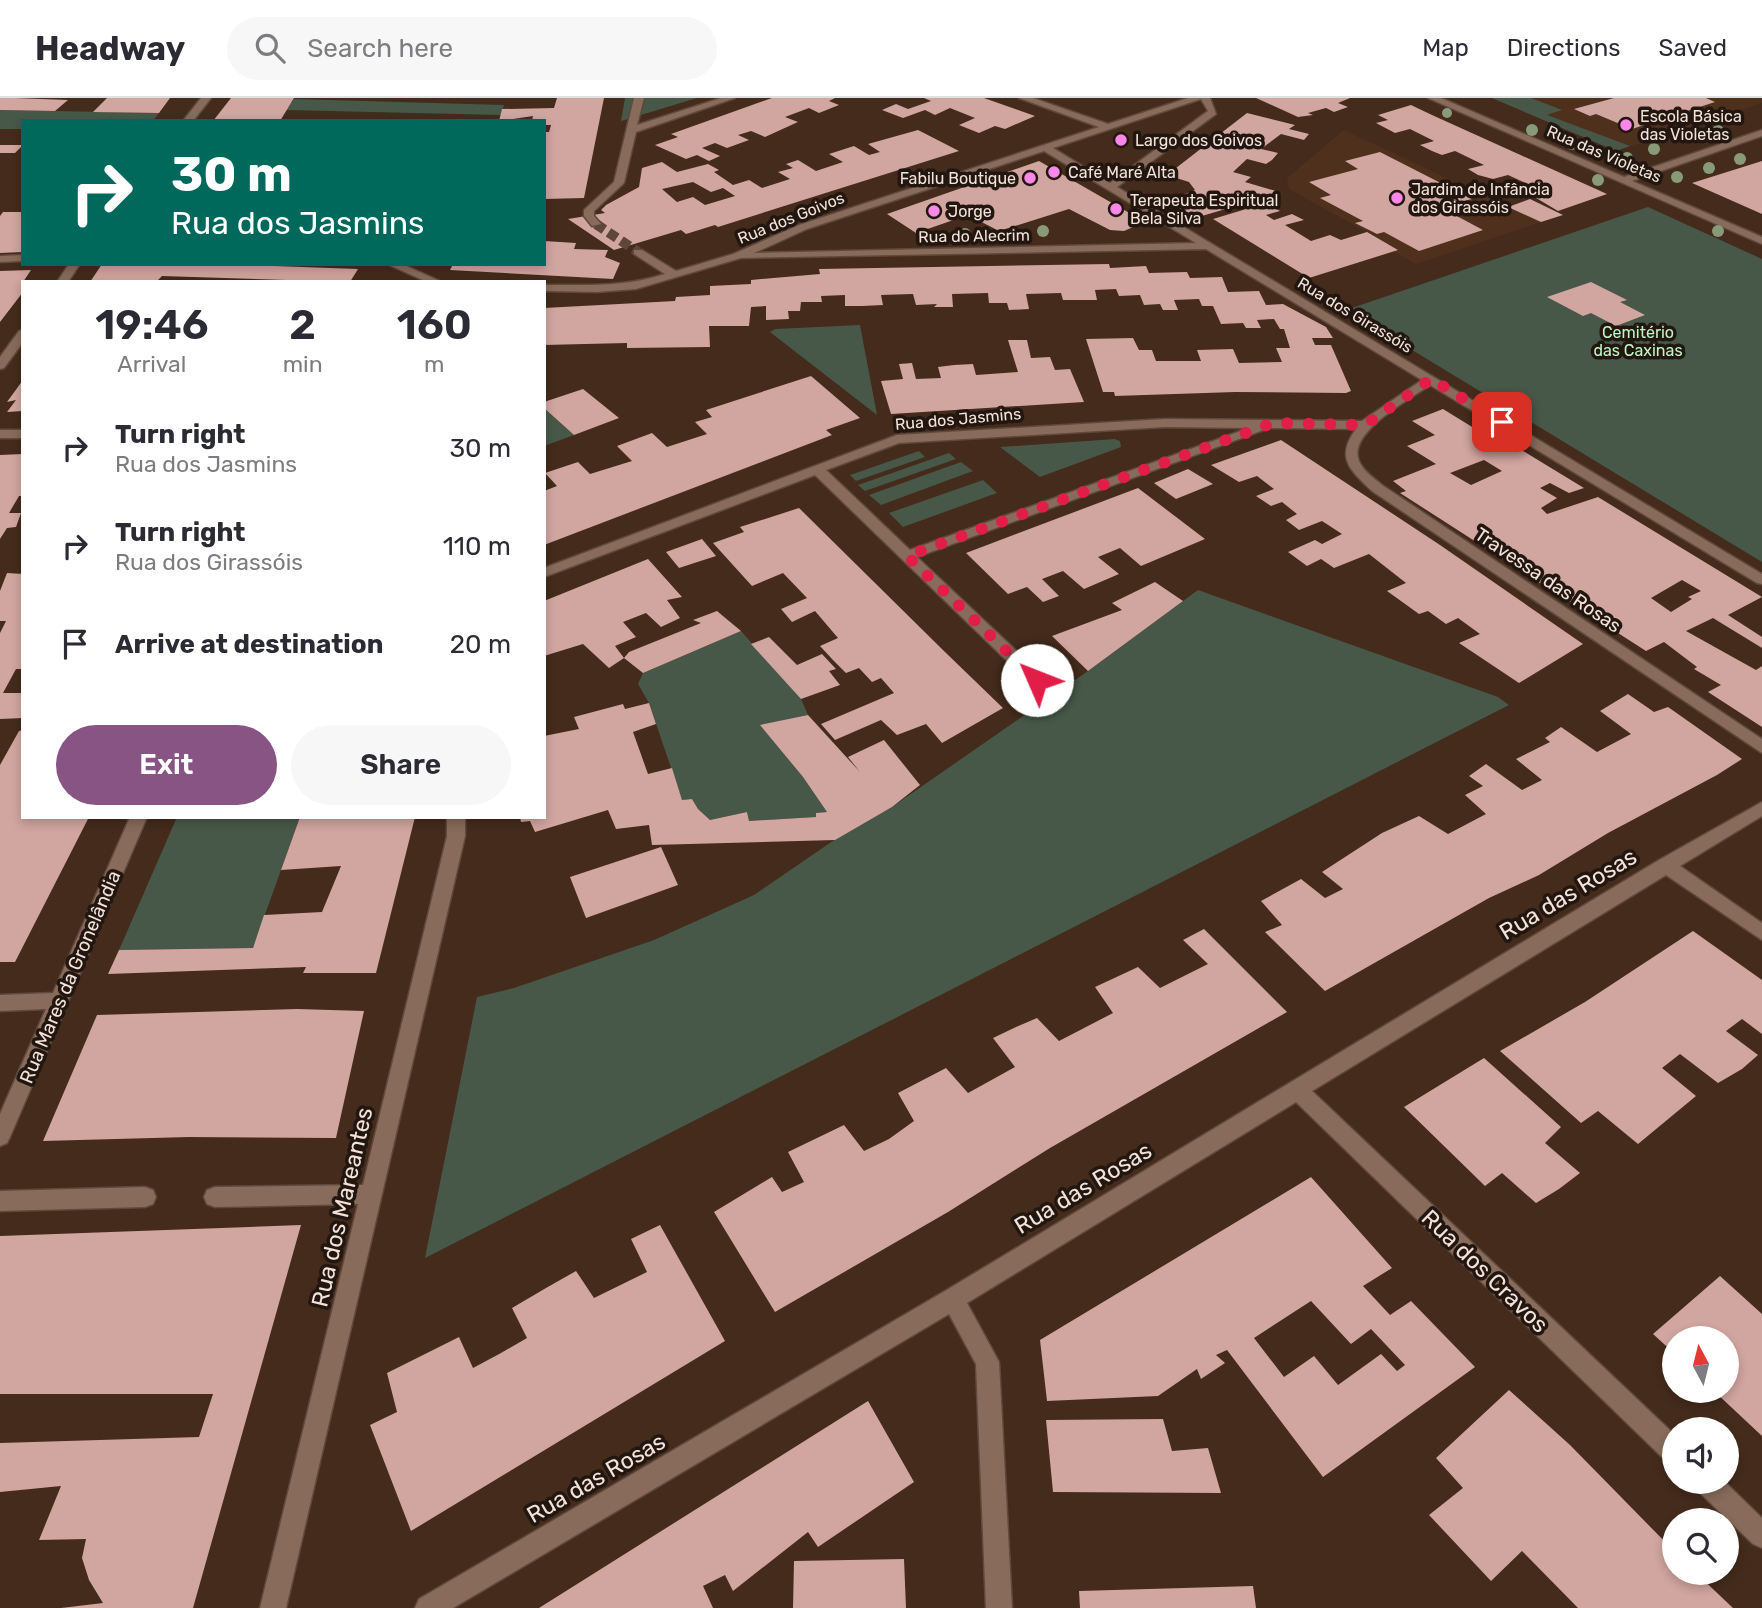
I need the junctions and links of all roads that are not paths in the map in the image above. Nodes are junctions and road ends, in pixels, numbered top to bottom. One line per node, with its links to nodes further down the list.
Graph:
1 (206, 98): 8 (street)
2 (639, 98): 10 (street)
3 (730, 98): 10 (street)
4 (1024, 98): 9 (street)
5 (1197, 98): 9 (street, Rua dos Goivos)
6 (1205, 98): 14 (street)
7 (1433, 98): 13 (street, Rua das Violetas)
8 (190, 119)
9 (1105, 126): 12 (street, Rua dos Goivos)
10 (631, 130): 15 (street)
11 (1762, 133): 13 (street)
12 (1044, 147): 14 (street, Rua dos Girassóis); 19 (street, Rua dos Goivos)
13 (1625, 180): 16 (street, Rua das Violetas)
14 (1112, 186): 17 (street, Rua dos Girassóis)
15 (596, 224)
16 (1762, 241)
17 (1211, 246): 19 (street, Rua do Alecrim); 28 (street, Rua dos Girassóis)
18 (638, 252): 23 (street)
19 (737, 256): 23 (street, Rua dos Goivos)
20 (21, 258): 21 (street)
21 (0, 259)
22 (397, 266): 24 (street)
23 (674, 275): 25 (street, Rua dos Goivos)
24 (432, 280)
25 (546, 288)
26 (21, 336): 27 (street)
27 (0, 365)
28 (1431, 379): 30 (street); 36 (street, Rua dos Girassóis)
29 (1273, 423): 30 (street, Rua dos Jasmins); 33 (street, Rua dos Jasmins); 34 (street, Rua dos Jasmins)
30 (1365, 425): 38 (street, Travessa das Rosas)
31 (0, 434): 32 (street)
32 (21, 434)
33 (817, 469): 34 (street); 35 (street, Rua dos Jasmins)
34 (907, 556): 37 (street)
35 (546, 572)
36 (1762, 580)
37 (1037, 680)
38 (1762, 747)
39 (1762, 808): 42 (street, Rua das Rosas)
40 (138, 819): 44 (street, Rua Mares da Gronelândia)
41 (456, 819): 48 (street, Rua dos Mareantes)
42 (1665, 865): 43 (street); 46 (street, Rua das Rosas)
43 (1762, 933)
44 (59, 1001): 45 (street); 47 (street, Rua Mares da Gronelândia)
45 (0, 1003)
46 (1296, 1090): 52 (street, Rua das Rosas); 53 (street, Rua dos Cravos)
47 (0, 1137)
48 (372, 1194): 50 (street); 56 (street, Rua dos Mareantes)
49 (145, 1196): 51 (street)
50 (215, 1197)
51 (0, 1201)
52 (954, 1298): 57 (street, Rua das Rosas); 58 (street)
53 (1662, 1440)
54 (1719, 1494): 55 (street)
55 (1762, 1535)
56 (273, 1608)
57 (428, 1608)
58 (999, 1608)

